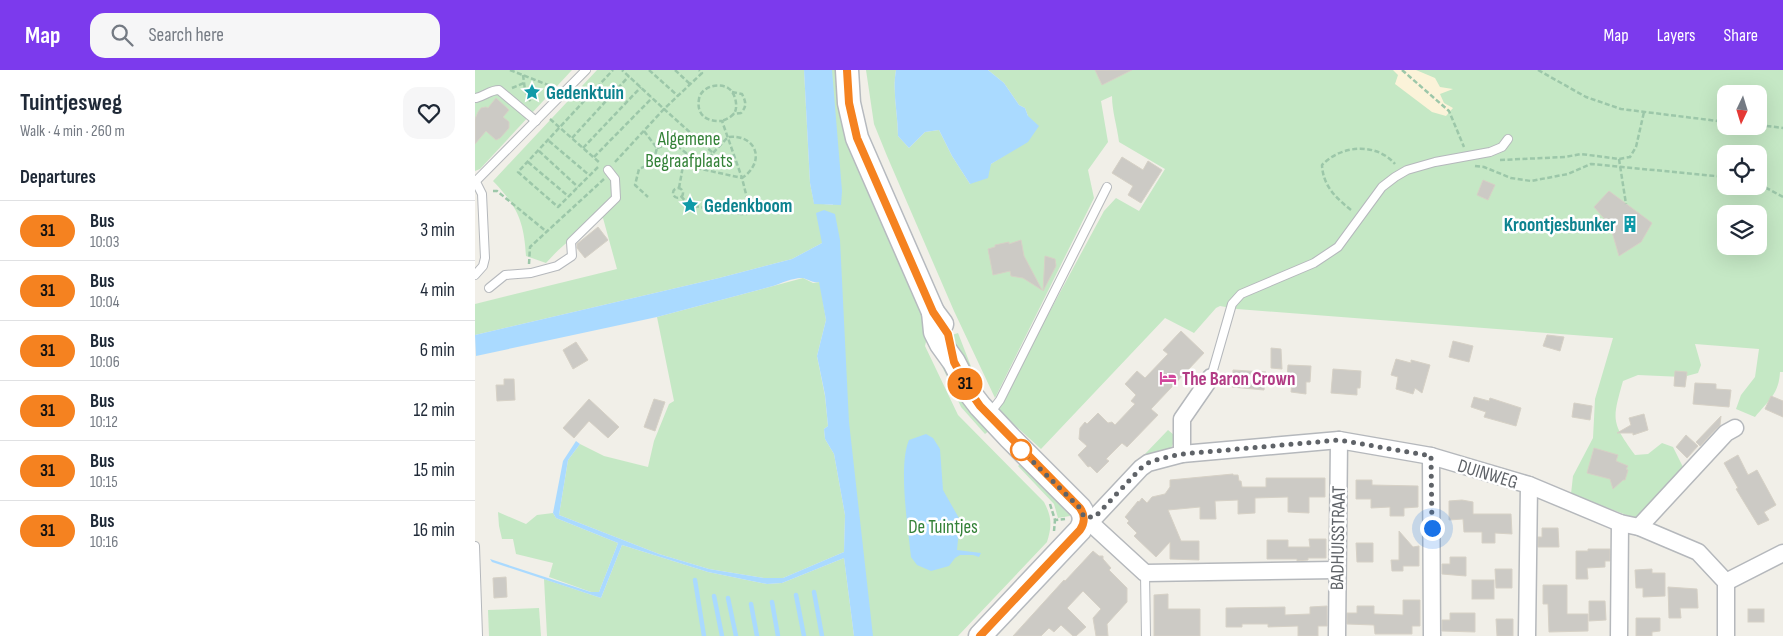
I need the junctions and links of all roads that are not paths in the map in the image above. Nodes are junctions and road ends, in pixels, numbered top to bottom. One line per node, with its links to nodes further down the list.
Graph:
1 (586, 70): 4 (lane)
2 (847, 70): 12 (street)
3 (475, 99): 4 (lane)
4 (536, 121): 7 (lane)
5 (1508, 139): 11 (lane)
6 (609, 172): 10 (lane)
7 (476, 182): 9 (lane)
8 (1107, 187): 12 (lane)
9 (475, 275)
10 (489, 288)
11 (1211, 377): 15 (street)
12 (988, 416): 18 (street)
13 (1735, 428): 20 (street)
14 (1339, 440): 15 (street, DUINWEG); 16 (street, DUINWEG); 23 (street, BADHUISSTRAAT)
15 (1182, 454): 18 (street, DUINWEG)
16 (1431, 456): 17 (street, DUINWEG); 30 (street)
17 (1529, 486): 19 (street, DUINWEG); 31 (street)
18 (1084, 517): 24 (street); 27 (street)
19 (1620, 523): 20 (street, DUINWEG); 32 (street)
20 (1639, 527): 25 (street, DUINWEG)
21 (475, 547): 26 (lane)
22 (1783, 553): 25 (street)
23 (1336, 570): 24 (street); 29 (street, BADHUISSTRAAT)
24 (1145, 573): 28 (lane)
25 (1726, 582): 33 (street)
26 (478, 636)
27 (980, 636)
28 (1146, 636)
29 (1337, 636)
30 (1432, 636)
31 (1527, 636)
32 (1619, 636)
33 (1726, 636)

